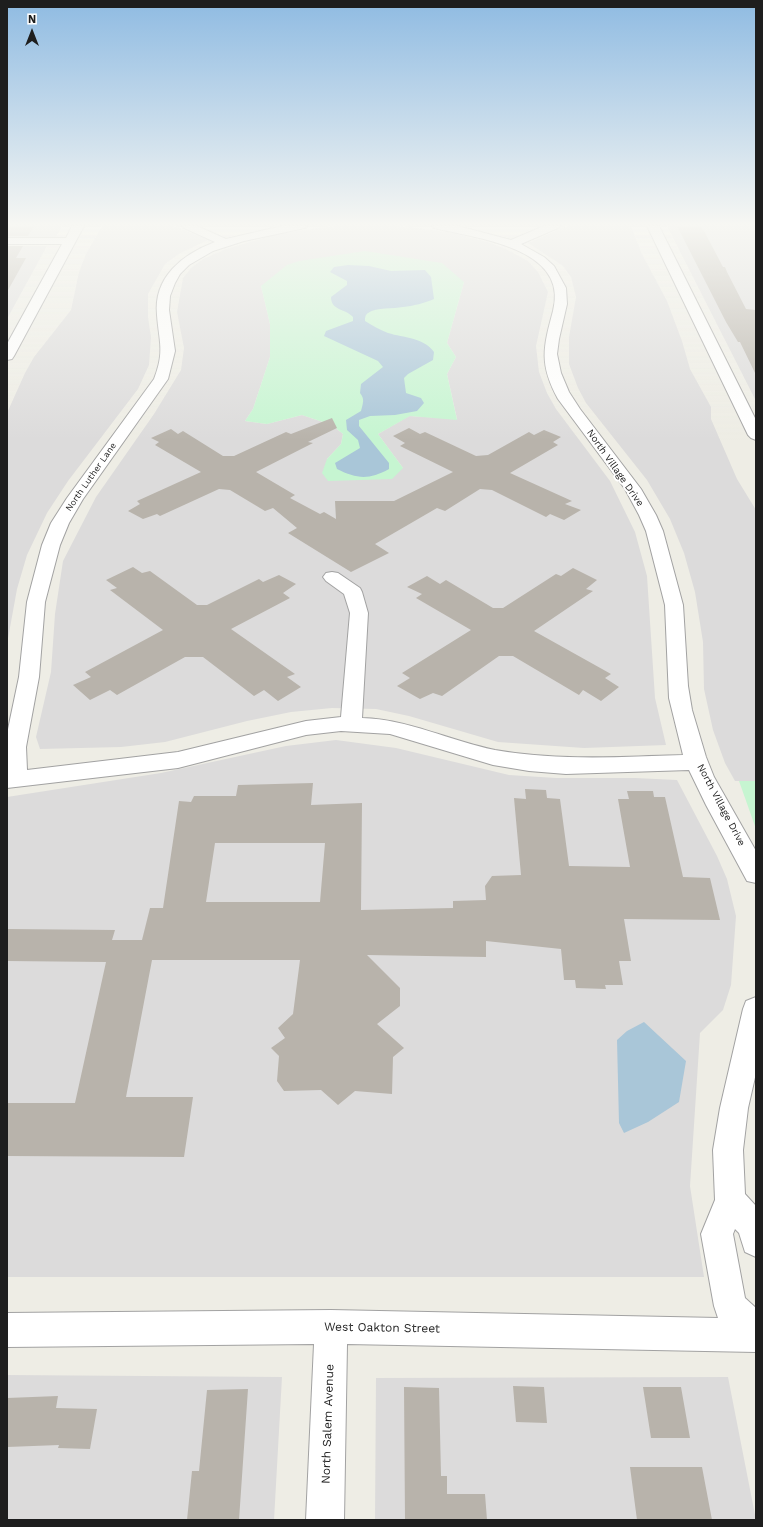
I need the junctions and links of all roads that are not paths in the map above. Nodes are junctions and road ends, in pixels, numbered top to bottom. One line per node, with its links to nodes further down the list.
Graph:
1 (39, 297): 5 (street)
2 (165, 297): 10 (street, North Luther Lane)
3 (562, 297): 9 (street, North Village Drive)
4 (688, 297): 6 (street)
5 (7, 356)
6 (756, 435)
7 (332, 577): 8 (street)
8 (352, 724): 9 (street); 10 (street)
9 (697, 762): 11 (street, North Village Drive)
10 (12, 779)
11 (756, 874)
12 (756, 1008): 13 (street)
13 (730, 1200): 14 (street); 17 (street)
14 (756, 1240)
15 (331, 1327): 16 (street, West Oakton Street); 17 (street, West Oakton Street); 18 (street, North Salem Avenue)
16 (7, 1330)
17 (756, 1334)
18 (325, 1520)

